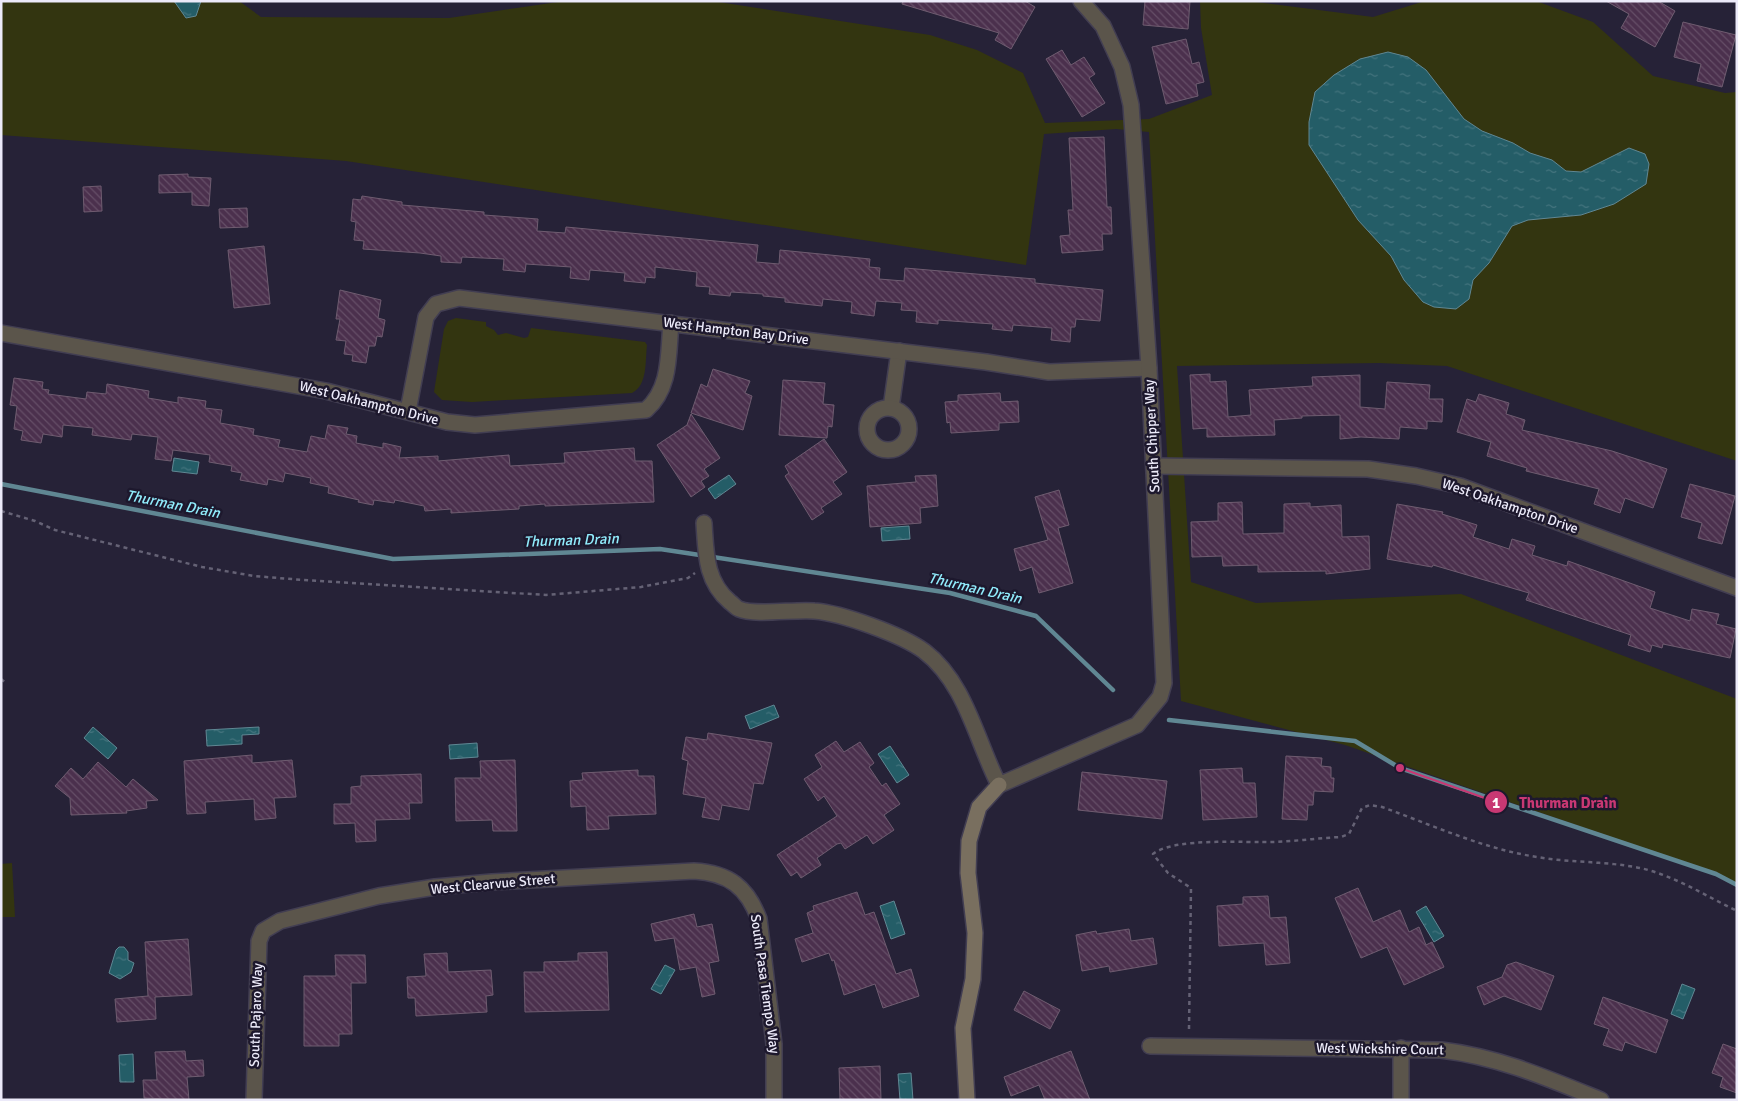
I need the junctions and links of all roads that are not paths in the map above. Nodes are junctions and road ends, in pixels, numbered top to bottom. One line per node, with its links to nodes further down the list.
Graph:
1 (1081, 1): 5 (street, South Chipper Way)
2 (671, 323): 4 (street, West Hampton Bay Drive); 7 (street, West Oakhampton Drive); 7 (street, West Hampton Bay Drive)
3 (1, 333): 7 (street, West Oakhampton Drive)
4 (899, 351): 5 (street, West Hampton Bay Drive); 6 (street)
5 (1149, 368): 8 (street, South Chipper Way)
6 (891, 408)
7 (408, 411)
8 (1154, 466): 10 (street, West Oakhampton Drive); 11 (street, South Chipper Way)
9 (704, 523): 11 (street)
10 (1737, 588)
11 (999, 785): 18 (street)
12 (728, 878): 13 (street, West Clearvue Street); 17 (street, South Pasa Tiempo Way)
13 (263, 931): 16 (street, South Pajaro Way)
14 (1150, 1046): 15 (street, West Wickshire Court)
15 (1401, 1048): 19 (street); 20 (street, West Wickshire Court)
16 (254, 1100)
17 (774, 1100)
18 (967, 1100)
19 (1401, 1100)
20 (1601, 1100)

